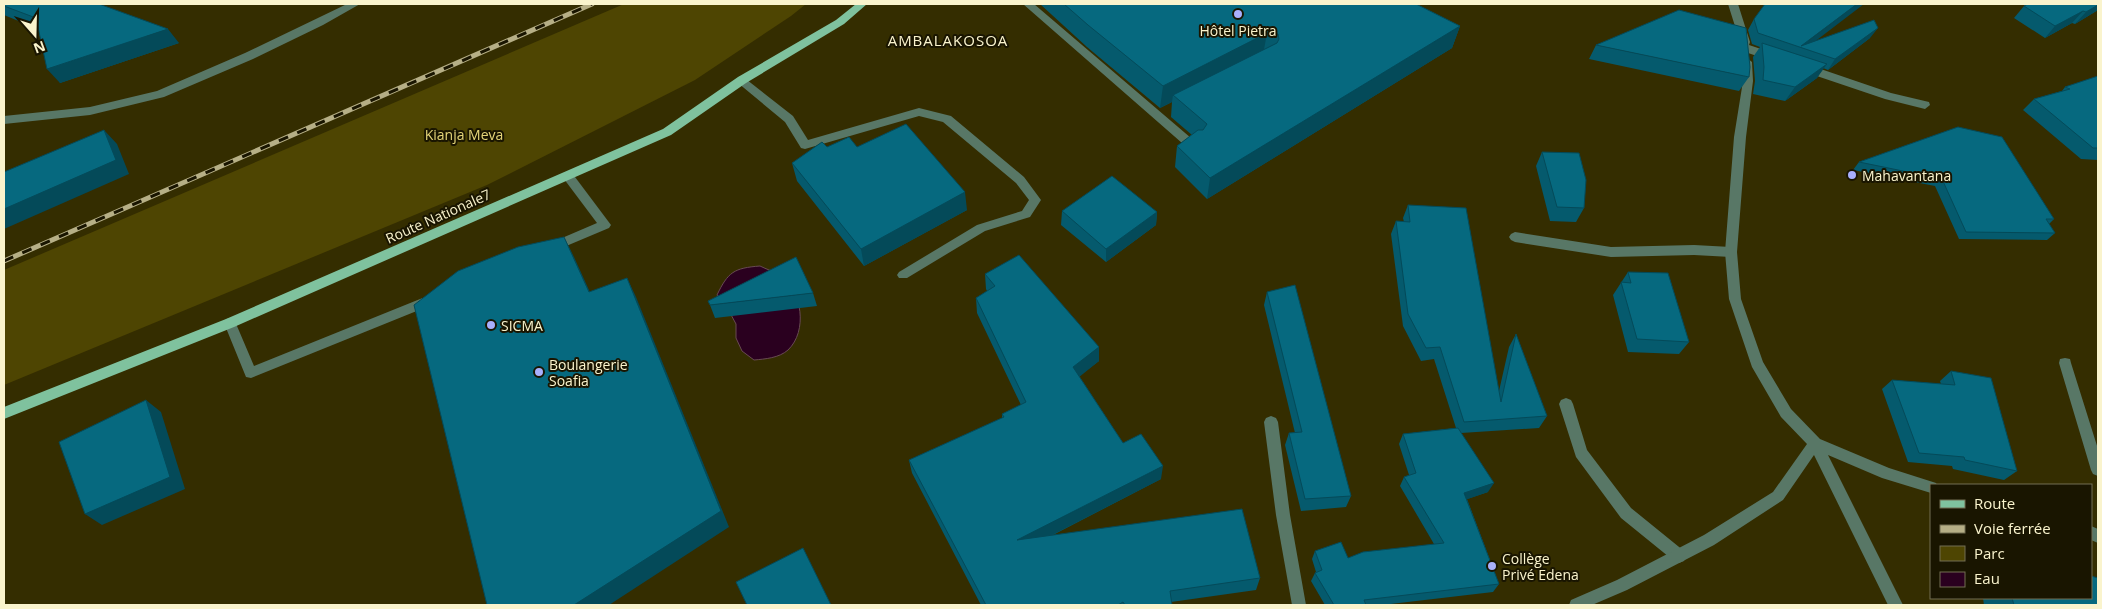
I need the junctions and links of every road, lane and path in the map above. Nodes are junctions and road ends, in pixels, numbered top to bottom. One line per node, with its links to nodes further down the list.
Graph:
1 (355, 4): 10 (street)
2 (862, 4): 8 (main road, Route Nationale7)
3 (1028, 4): 11 (street)
4 (1734, 4): 5 (street)
5 (1746, 48): 6 (street); 15 (street)
6 (1782, 60)
7 (1800, 66): 9 (street)
8 (742, 80): 12 (main road, Route Nationale7); 16 (street)
9 (1925, 105)
10 (4, 120)
11 (1194, 147)
12 (568, 176): 14 (street); 18 (main road, Route Nationale7)
13 (1515, 237): 15 (street)
14 (541, 252)
15 (1731, 252): 23 (street)
16 (903, 275)
17 (441, 295): 18 (street)
18 (230, 324): 21 (main road, Route Nationale7)
19 (2066, 363): 24 (street)
20 (1566, 404): 26 (street)
21 (4, 413)
22 (1271, 422): 27 (street)
23 (1815, 443): 25 (street); 26 (street); 29 (street)
24 (2098, 470)
25 (1930, 487)
26 (1679, 556): 28 (street)
27 (1299, 605)
28 (1576, 605)
29 (1896, 605)

